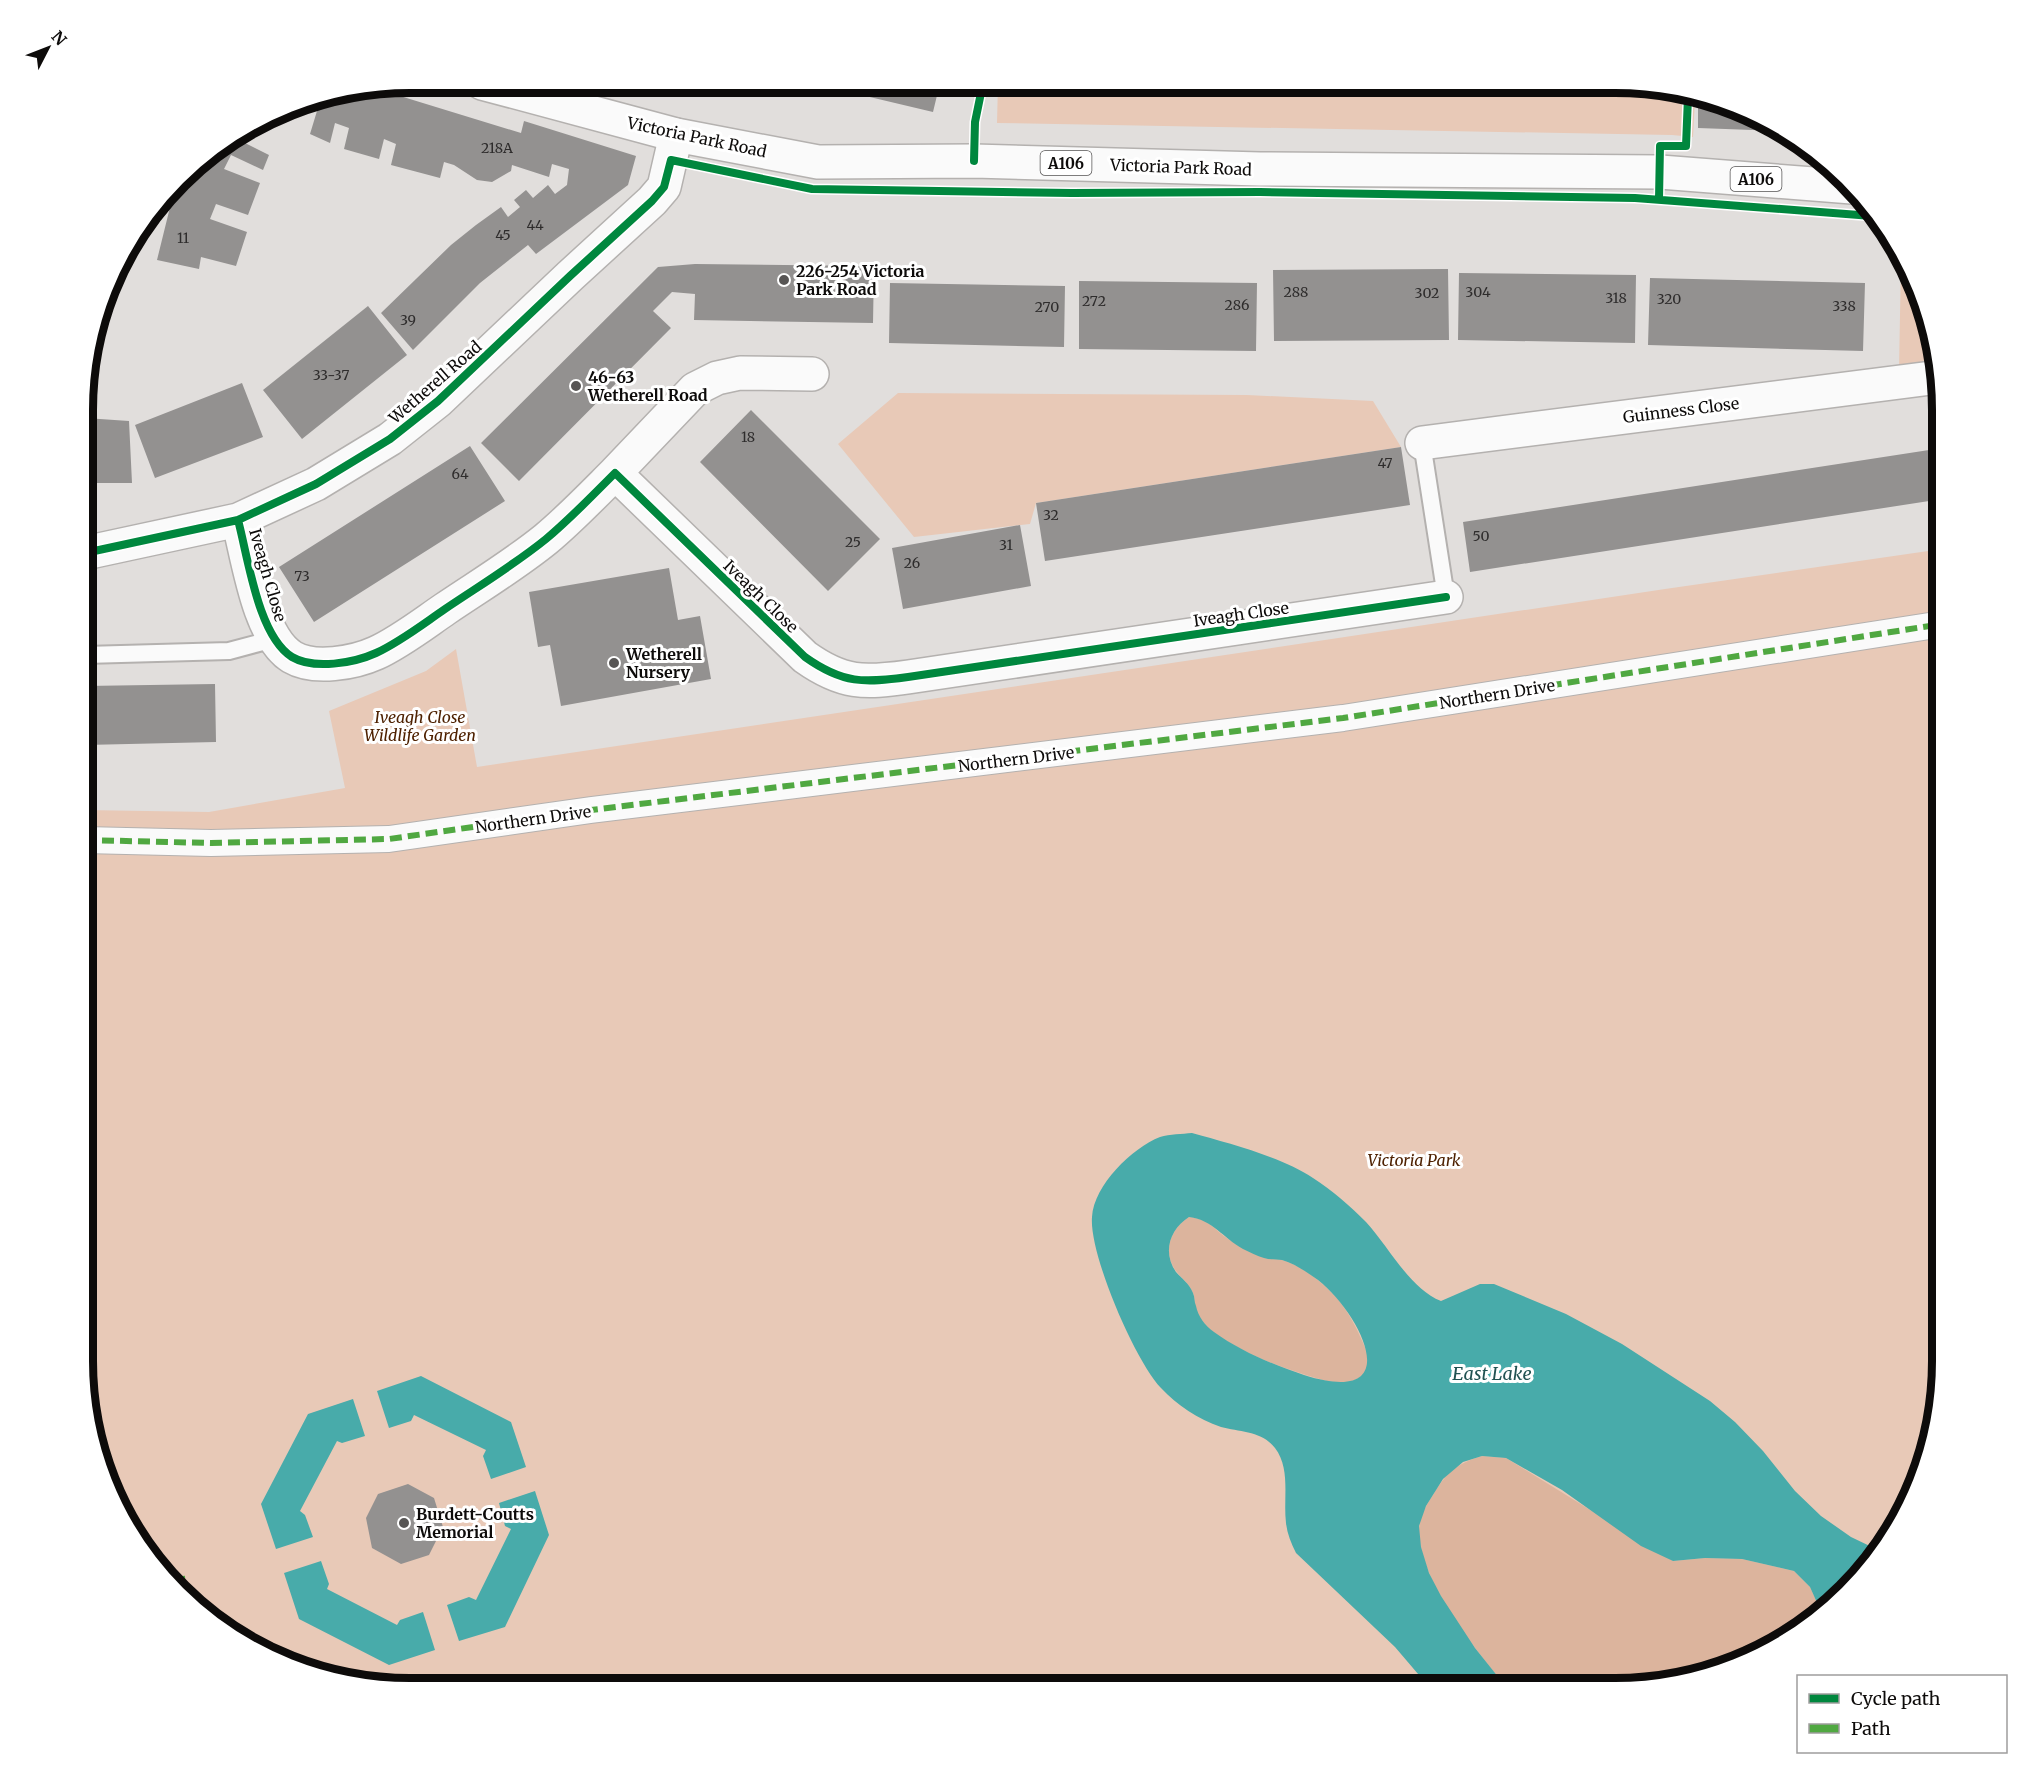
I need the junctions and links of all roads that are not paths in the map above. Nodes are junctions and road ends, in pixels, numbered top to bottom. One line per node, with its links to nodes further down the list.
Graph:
1 (522, 93): 2 (street, Victoria Park Road / A106)
2 (676, 135): 3 (street, Victoria Park Road / A106); 8 (street, Wetherell Road)
3 (1839, 186)
4 (812, 374): 7 (street, Iveagh Close)
5 (1930, 378): 6 (street, Guinness Close)
6 (1422, 443): 10 (lane)
7 (615, 473): 10 (street, Iveagh Close); 12 (street, Iveagh Close)
8 (238, 520): 9 (street, Wetherell Road); 12 (street, Iveagh Close)
9 (93, 551)
10 (1446, 597)
11 (1932, 626): 14 (street, Northern Drive)
12 (274, 639): 13 (lane, Iveagh Close)
13 (93, 655)
14 (93, 840)

